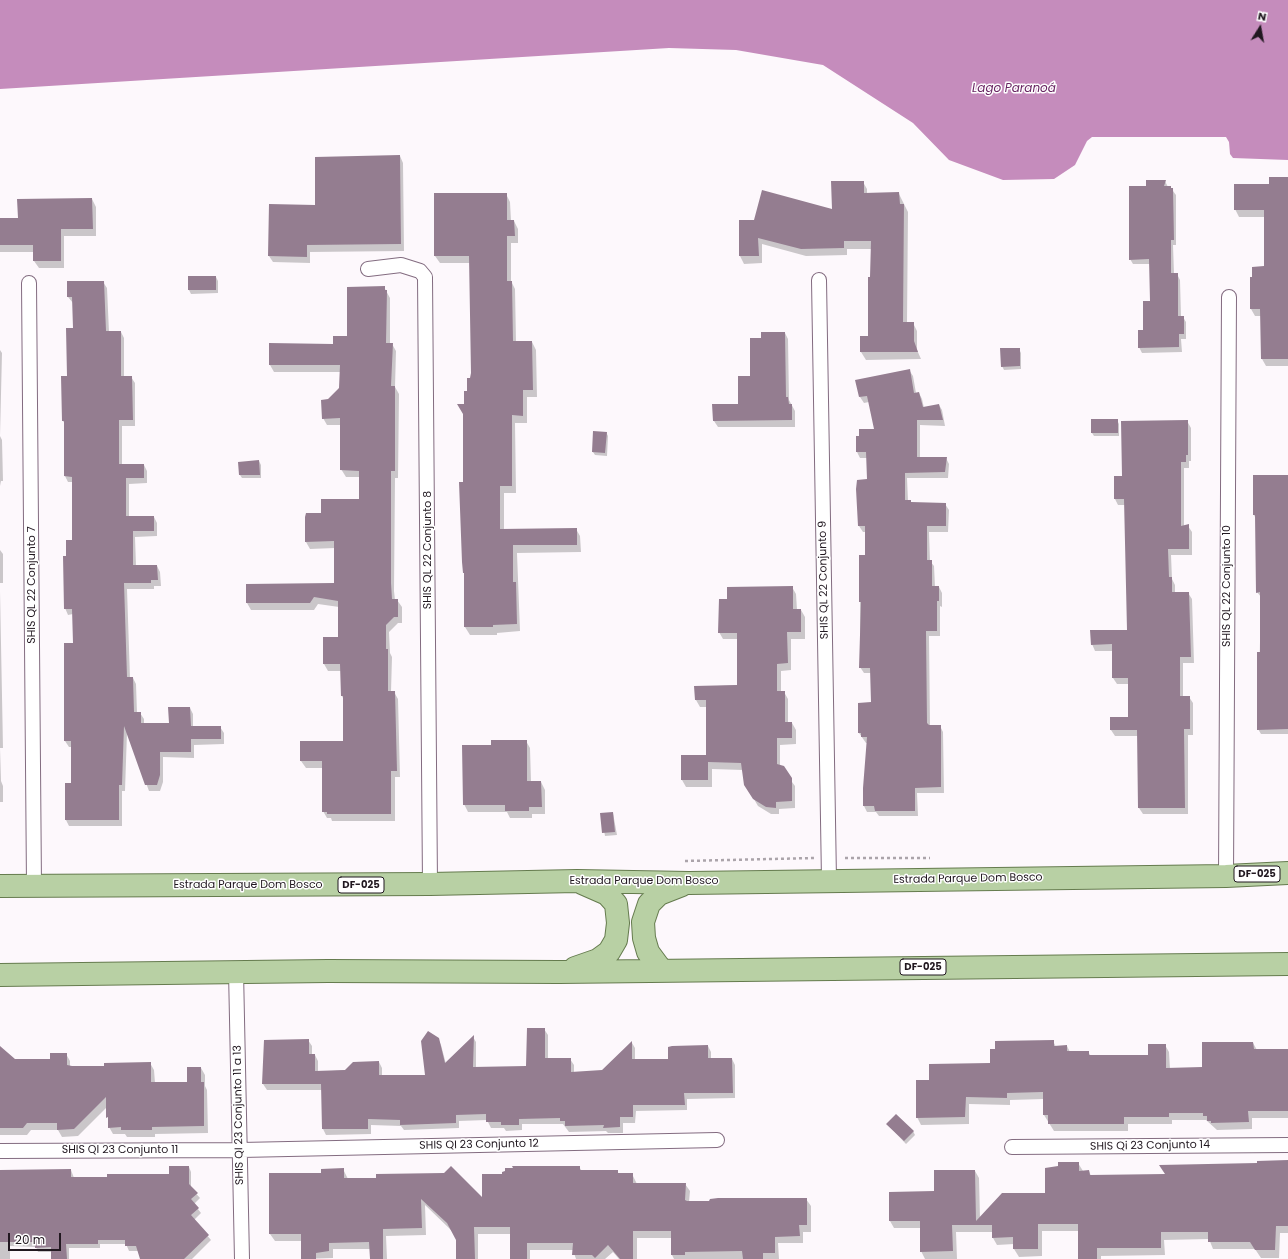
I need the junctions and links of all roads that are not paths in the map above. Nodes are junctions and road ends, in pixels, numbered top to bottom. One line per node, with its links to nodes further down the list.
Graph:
1 (368, 269): 10 (street, SHIS QL 22 Conjunto 8)
2 (818, 280): 7 (street, SHIS QL 22 Conjunto 9)
3 (29, 283): 12 (street, SHIS QL 22 Conjunto 7)
4 (1229, 297): 6 (street, SHIS QL 22 Conjunto 10)
5 (1288, 873): 6 (main road, Estrada Parque Dom Bosco / DF-025)
6 (1226, 876): 7 (main road, Estrada Parque Dom Bosco / DF-025)
7 (828, 880): 9 (main road, Estrada Parque Dom Bosco / DF-025)
8 (577, 881): 9 (main road, Estrada Parque Dom Bosco / DF-025); 10 (main road, Estrada Parque Dom Bosco / DF-025); 16 (main road)
9 (689, 882): 14 (main road)
10 (430, 884): 12 (main road, Estrada Parque Dom Bosco / DF-025)
11 (0, 886): 12 (main road, Estrada Parque Dom Bosco / DF-025)
12 (34, 886)
13 (1288, 964): 14 (main road, DF-025)
14 (662, 971): 16 (main road, DF-025)
15 (236, 972): 16 (main road, DF-025); 17 (main road, DF-025); 21 (street, SHIS QI 23 Conjunto 11 a 13)
16 (559, 972)
17 (0, 975)
18 (717, 1140): 21 (street, SHIS QI 23 Conjunto 12)
19 (1288, 1145): 20 (street, SHIS Qi 23 Conjunto 14)
20 (1012, 1147)
21 (240, 1150): 22 (street, SHIS QI 23 Conjunto 11); 23 (street, SHIS QI 23 Conjunto 11 a 13)
22 (0, 1151)
23 (242, 1259)

